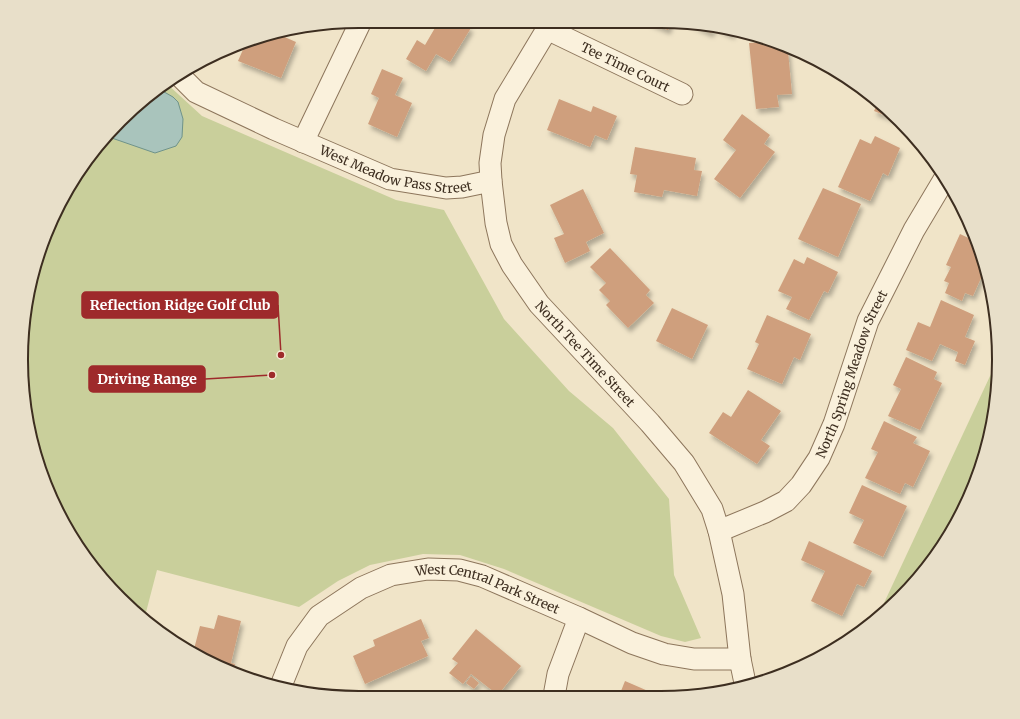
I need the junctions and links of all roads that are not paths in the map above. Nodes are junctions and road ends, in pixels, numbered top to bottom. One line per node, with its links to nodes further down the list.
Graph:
1 (358, 28): 6 (street)
2 (547, 28): 7 (street, North Tee Time Street)
3 (555, 28): 5 (street, Tee Time Court)
4 (183, 79): 6 (street, West Meadow Pass Street)
5 (682, 94)
6 (303, 142): 7 (street, West Meadow Pass Street)
7 (491, 181): 9 (street, North Tee Time Street)
8 (941, 183): 9 (street, North Spring Meadow Street)
9 (719, 532): 11 (street, North Tee Time Street)
10 (579, 618): 11 (street, West Central Park Street); 13 (street, West Central Park Street); 14 (street)
11 (740, 659): 12 (street, North Tee Time Street)
12 (744, 680)
13 (282, 682)
14 (555, 691)

